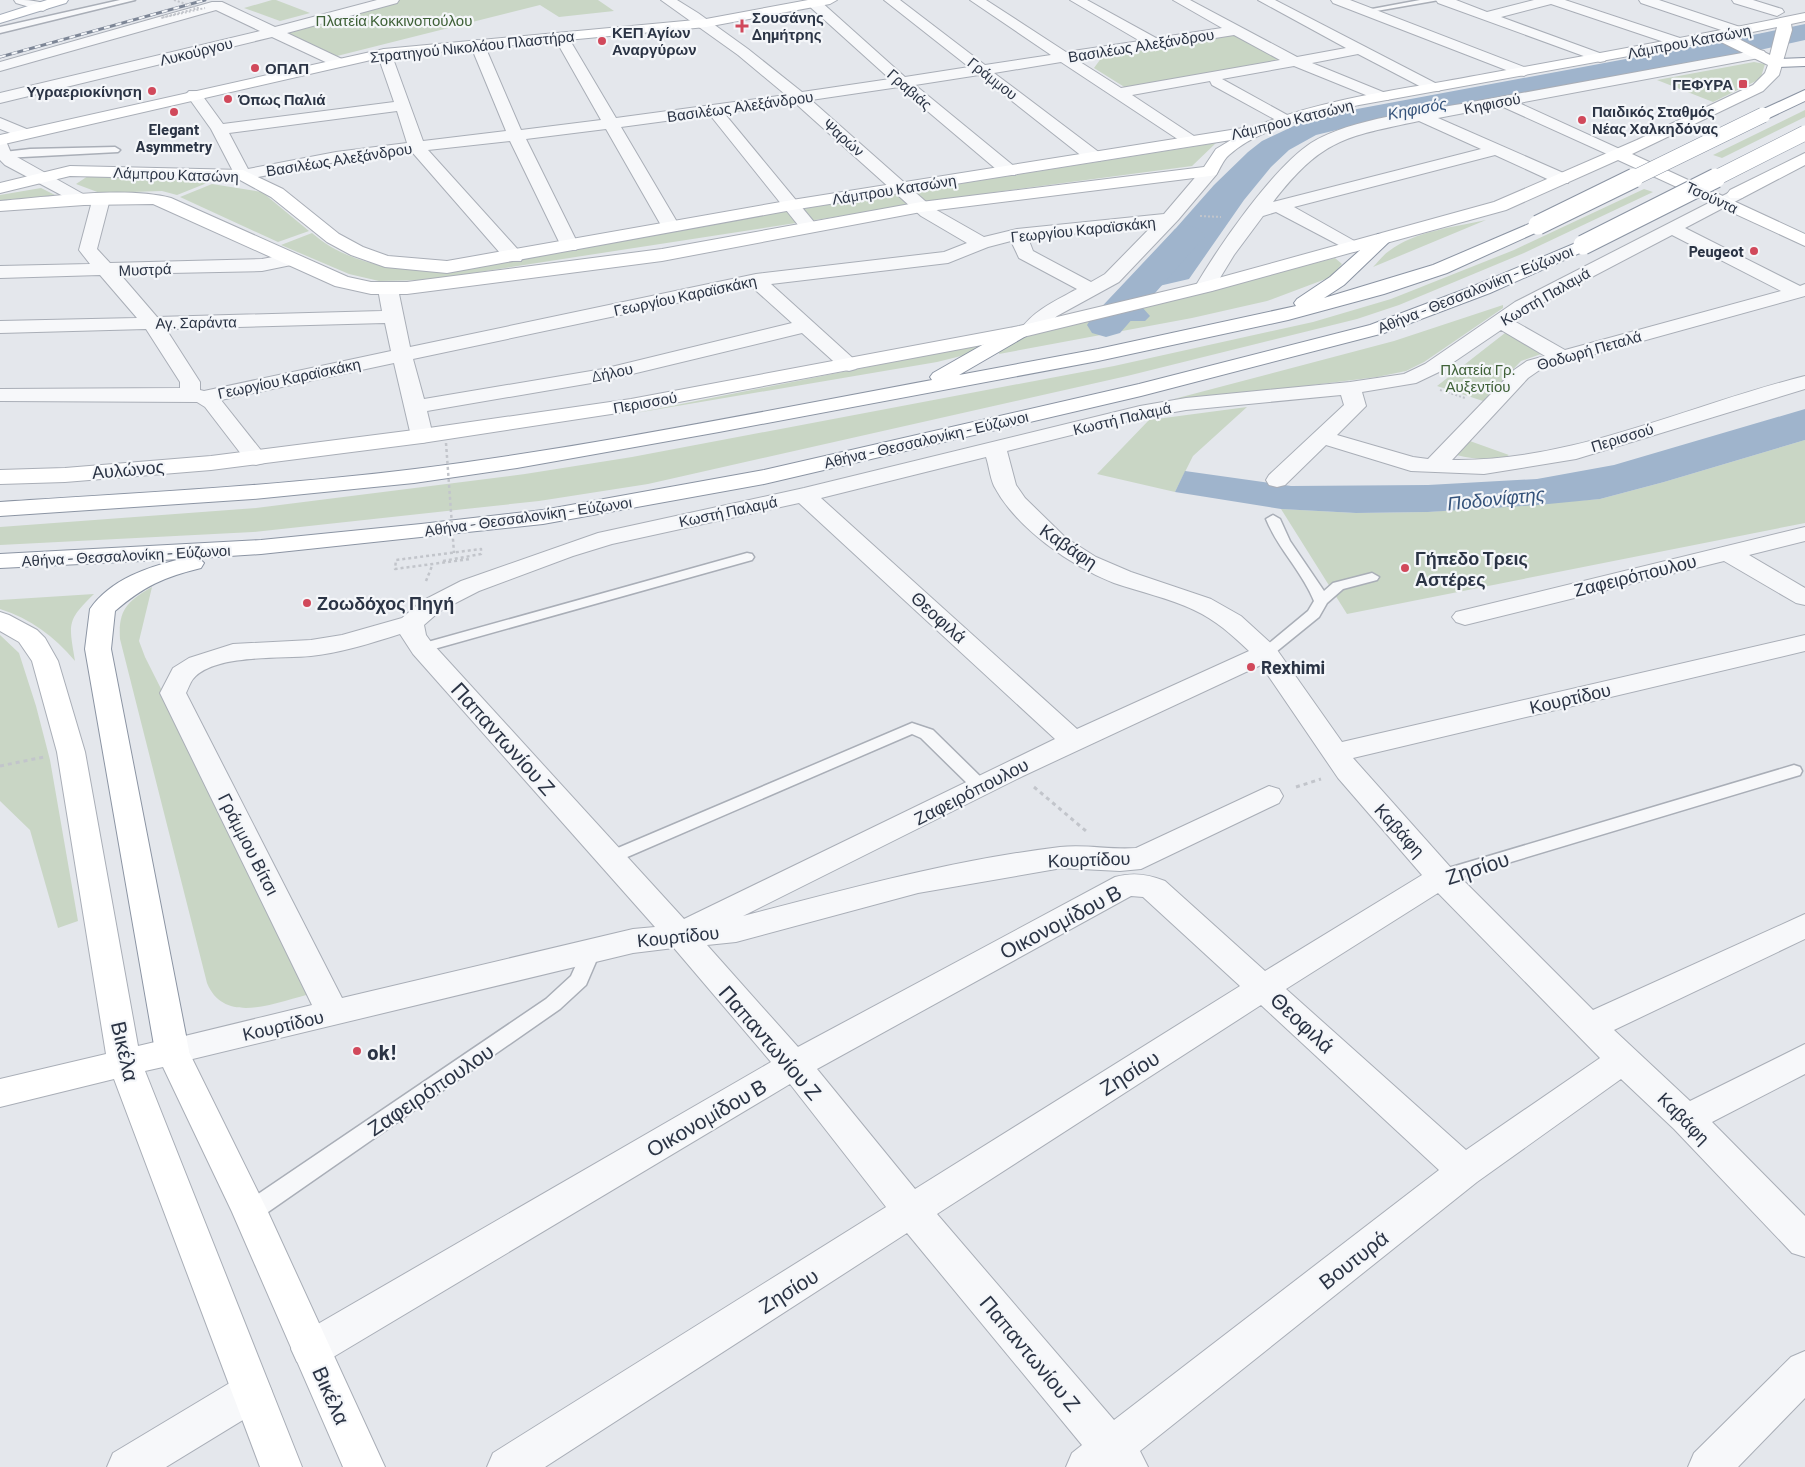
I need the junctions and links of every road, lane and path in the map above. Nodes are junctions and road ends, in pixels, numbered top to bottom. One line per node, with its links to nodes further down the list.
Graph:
1 (21, 0): 21 (street)
2 (62, 0): 21 (main road)
3 (79, 0): 21 (main road)
4 (131, 0): 29 (lane)
5 (174, 0): 22 (path, bridge)
6 (392, 0): 31 (street, Λυκούργου)
7 (668, 0): 28 (street, Ψαρών)
8 (830, 0): 20 (main road, Στρατηγού Νικολάου Πλαστήρα)
9 (891, 0): 49 (street, Γράμμου)
10 (977, 0): 41 (street)
11 (1077, 0): 34 (street)
12 (1180, 0): 30 (street)
13 (1265, 0): 38 (street)
14 (1338, 0): 23 (street)
15 (1435, 0): 23 (lane)
16 (1443, 0): 24 (street)
17 (1551, 0): 24 (street); 35 (street)
18 (1646, 0): 32 (street)
19 (1739, 0): 27 (street)
20 (814, 3): 28 (main road, Στρατηγού Νικολάου Πλαστήρα); 51 (street, Γραβιάς)
21 (45, 6): 26 (main road)
22 (211, 7): 31 (street); 48 (street)
23 (1365, 10): 50 (street)
24 (1486, 16): 43 (street)
25 (1805, 17): 27 (main road, Λάμπρου Κατσώνη)
26 (0, 20)
27 (1782, 21): 32 (main road, Λάμπρου Κατσώνη); 37 (main road)
28 (706, 23): 33 (main road, Στρατηγού Νικολάου Πλαστήρα); 59 (street, Ψαρών)
29 (0, 30)
30 (1236, 30): 34 (street, Βασιλέως Αλεξάνδρου); 44 (street)
31 (274, 32): 46 (street); 58 (street, Λυκούργου)
32 (1729, 35): 35 (main road, Λάμπρου Κατσώνη); 39 (main road)
33 (561, 37): 36 (main road, Στρατηγού Νικολάου Πλαστήρα); 66 (street)
34 (1154, 43): 41 (street, Βασιλέως Αλεξάνδρου)
35 (1681, 43): 43 (main road, Λάμπρου Κατσώνη)
36 (477, 44): 40 (main road, Στρατηγού Νικολάου Πλαστήρα); 71 (street)
37 (1780, 45): 42 (main road); 47 (main road)
38 (1359, 50): 44 (street); 53 (street)
39 (1755, 52): 47 (main road); 60 (street, Κηφισού)
40 (384, 53): 46 (main road, Στρατηγού Νικολάου Πλαστήρα); 61 (street)
41 (1064, 57): 49 (street, Βασιλέως Αλεξάνδρου); 54 (street)
42 (1805, 57)
43 (1600, 58): 50 (main road, Λάμπρου Κατσώνη)
44 (1294, 61): 54 (street); 57 (street)
45 (1805, 62): 47 (main road)
46 (338, 63): 55 (main road, Στρατηγού Νικολάου Πλαστήρα)
47 (1774, 63): 74 (main road)
48 (0, 67)
49 (983, 70): 51 (street, Βασιλέως Αλεξάνδρου); 79 (street, Γράμμου)
50 (1524, 72): 53 (main road, Λάμπρου Κατσώνη)
51 (902, 82): 59 (street, Βασιλέως Αλεξάνδρου); 81 (street, Γραβιάς)
52 (1217, 82): 64 (street)
53 (1434, 88): 57 (main road, Λάμπρου Κατσώνη)
54 (1118, 93): 72 (street)
55 (194, 94): 67 (street); 69 (main road, Στρατηγού Νικολάου Πλαστήρα)
56 (1805, 95): 115 (main road, Αθήνα - Θεσσαλονίκη - Εύζωνοι, bridge)
57 (1383, 97): 64 (main road, Λάμπρου Κατσώνη)
58 (0, 98)
59 (800, 99): 62 (street, Βασιλέως Αλεξάνδρου); 87 (street, Ψαρών)
60 (1503, 101): 63 (street, Κηφισού); 78 (street)
61 (402, 106): 67 (street); 75 (street)
62 (714, 110): 66 (street, Βασιλέως Αλεξάνδρου); 90 (street)
63 (1421, 116): 77 (street); 94 (street, Κηφισού)
64 (1283, 119): 68 (main road, Λάμπρου Κατσώνη)
65 (0, 123): 69 (street)
66 (612, 124): 71 (street, Βασιλέως Αλεξάνδρου); 97 (street)
67 (219, 129): 83 (street)
68 (1260, 130): 72 (main road, Λάμπρου Κατσώνη); 82 (main road)
69 (23, 133): 73 (main road, Στρατηγού Νικολάου Πλαστήρα)
70 (1805, 133): 145 (main road, Αθήνα - Θεσσαλονίκη - Εύζωνοι, bridge)
71 (516, 136): 75 (street, Βασιλέως Αλεξάνδρου); 104 (street)
72 (1191, 142): 79 (main road, Λάμπρου Κατσώνη)
73 (1, 146): 76 (lane); 84 (street)
74 (1635, 146): 78 (main road); 88 (main road, Τσούντα)
75 (417, 147): 83 (street, Βασιλέως Αλεξάνδρου); 106 (street)
76 (115, 150)
77 (1496, 150): 85 (street); 93 (street)
78 (1618, 154): 85 (main road); 88 (main road, Τσούντα)
79 (1094, 157): 81 (main road, Λάμπρου Κατσώνη)
80 (1805, 158): 88 (main road, Κωστή Παλαμά)
81 (1009, 171): 87 (main road, Λάμπρου Κατσώνη)
82 (1210, 171): 92 (main road, Λάμπρου Κατσώνη); 95 (street)
83 (243, 175): 84 (main road, Λάμπρου Κατσώνη); 106 (main road, Λάμπρου Κατσώνη)
84 (43, 177): 86 (main road, Λάμπρου Κατσώνη); 89 (street)
85 (1562, 179): 101 (main road)
86 (0, 188)
87 (902, 188): 90 (main road, Λάμπρου Κατσώνη); 92 (street, Ψαρών)
88 (1728, 198): 98 (main road, Τσούντα); 99 (street, Κωστή Παλαμά); 102 (main road, Τσούντα)
89 (93, 200): 91 (main road, Λάμπρου Κατσώνη); 107 (main road, Λάμπρου Κατσώνη); 108 (street)
90 (792, 205): 96 (street); 97 (main road, Λάμπρου Κατσώνη)
91 (0, 206)
92 (920, 207): 96 (main road, Λάμπρου Κατσώνη); 103 (street, Ψαρών)
93 (1280, 207): 94 (street); 105 (street)
94 (1253, 215): 95 (path); 111 (street, Κηφισού)
95 (1170, 217): 100 (street, Γεωργίου Καραϊσκάκη); 113 (street)
96 (808, 226): 112 (main road, Λάμπρου Κατσώνη)
97 (671, 227): 104 (main road, Λάμπρου Κατσώνη)
98 (1805, 227)
99 (1672, 228): 114 (street); 117 (street, Κωστή Παλαμά)
100 (1017, 234): 103 (street, Γεωργίου Καραϊσκάκη); 113 (street)
101 (1384, 238): 105 (main road); 115 (main road)
102 (1805, 241)
103 (982, 243): 110 (street, Γεωργίου Καραϊσκάκη)
104 (570, 246): 106 (main road, Λάμπρου Κατσώνη)
105 (1352, 247): 111 (main road)
106 (514, 256)
107 (289, 260): 108 (street, Μυστρά); 112 (main road, Λάμπρου Κατσώνη)
108 (106, 270): 109 (street, Μυστρά); 118 (street)
109 (0, 272)
110 (756, 280): 119 (street); 122 (street, Γεωργίου Καραϊσκάκη)
111 (1205, 287): 121 (main road)
112 (388, 289): 116 (street)
113 (1092, 290): 121 (street)
114 (1802, 291): 123 (street, Θοδωρή Πεταλά)
115 (1288, 314): 127 (main road, Αθήνα - Θεσσαλονίκη - Εύζωνοι)
116 (392, 317): 118 (street, Αγ. Σαράντα); 122 (street)
117 (1500, 322): 123 (street); 125 (street, Κωστή Παλαμά)
118 (152, 323): 120 (street, Αγ. Σαράντα); 130 (street)
119 (805, 326): 124 (street); 131 (street, Δήλου)
120 (0, 327)
121 (1025, 330): 124 (main road, Περισσού); 127 (main road)
122 (404, 354): 130 (street, Γεωργίου Καραϊσκάκη); 131 (street)
123 (1560, 356): 132 (street, Θοδωρή Πεταλά)
124 (850, 364): 133 (main road, Περισσού)
125 (1409, 379): 128 (street, Κωστή Παλαμά); 132 (path)
126 (1805, 382): 138 (street, Περισσού)
127 (925, 386): 142 (main road, Αθήνα - Θεσσαλονίκη - Εύζωνοι)
128 (1350, 388): 134 (street); 136 (street, Κωστή Παλαμά)
129 (0, 396): 130 (street, Γεωργίου Καραϊσκάκη)
130 (197, 396): 137 (street)
131 (416, 406): 133 (street)
132 (1488, 406): 138 (street, Θοδωρή Πεταλά)
133 (422, 436): 137 (main road, Περισσού)
134 (1322, 437): 138 (street); 140 (street)
135 (446, 443): 147 (path, bridge)
136 (995, 448): 141 (street, Κωστή Παλαμά); 162 (street, Καβάφη)
137 (256, 458): 139 (main road, Αυλώνος)
138 (1434, 466)
139 (0, 477)
140 (1277, 480)
141 (804, 495): 158 (street, Κωστή Παλαμά); 163 (street, Θεοφιλά)
142 (0, 509)
143 (1274, 519): 156 (lane)
144 (1805, 534): 146 (street, Ζαφειρόπουλου)
145 (261, 547): 149 (main road, Αθήνα - Θεσσαλονίκη - Εύζωνοι); 180 (main road, Βικέλα)
146 (1726, 552): 155 (street); 157 (street, Ζαφειρόπουλου)
147 (454, 553): 150 (path); 152 (path)
148 (746, 557): 161 (lane)
149 (75, 558): 151 (main road, Αθήνα - Θεσσαλονίκη - Εύζωνοι); 153 (main road)
150 (483, 558)
151 (0, 561)
152 (443, 561)
153 (0, 567)
154 (1372, 577): 156 (lane)
155 (1805, 598)
156 (1321, 601): 162 (lane)
157 (1465, 617)
158 (410, 623): 161 (street, Παπαντωνίου Ζ); 178 (street, Γράμμου Βίτσι)
159 (8, 624): 164 (main road, Βικέλα)
160 (1805, 643): 165 (street, Κουρτίδου)
161 (422, 648): 171 (street, Παπαντωνίου Ζ)
162 (1266, 652): 163 (street, Ζαφειρόπουλου); 165 (street, Καβάφη)
163 (1073, 740): 167 (street, Ζαφειρόπουλου)
164 (71, 752): 166 (path); 183 (main road, Βικέλα)
165 (1341, 762): 170 (path); 173 (street, Καβάφη)
166 (0, 766)
167 (1013, 769): 169 (street, Ζαφειρόπουλου); 172 (path)
168 (1794, 771): 173 (lane, Ζησίου)
169 (980, 786): 171 (lane); 175 (street, Ζαφειρόπουλου)
170 (1269, 796): 172 (street, Κουρτίδου)
171 (612, 857): 175 (street, Παπαντωνίου Ζ)
172 (1127, 872): 175 (street, Κουρτίδου); 177 (street, Θεοφιλά); 184 (street, Οικονομίδου Β)
173 (1441, 877): 177 (street, Ζησίου); 179 (street, Καβάφη)
174 (1805, 926): 179 (street)
175 (678, 935): 176 (street, Κουρτίδου); 184 (street, Παπαντωνίου Ζ)
176 (592, 950): 178 (street, Κουρτίδου); 189 (lane, Ζαφειρόπουλου)
177 (1264, 987): 187 (street, Θεοφιλά); 188 (street, Ζησίου)
178 (333, 1013): 180 (street, Κουρτίδου)
179 (1589, 1027): 182 (street, Καβάφη)
180 (172, 1050): 183 (main road, Κουρτίδου); 189 (main road, Βικέλα)
181 (1805, 1058): 186 (street)
182 (1624, 1059): 186 (street, Καβάφη); 187 (street, Βουτυρά)
183 (124, 1062): 185 (main road, Κουρτίδου); 193 (main road, Βικέλα)
184 (794, 1065): 188 (street, Παπαντωνίου Ζ); 191 (street, Οικονομίδου Β)
185 (0, 1093)
186 (1686, 1119): 190 (street, Καβάφη)
187 (1464, 1171): 194 (street, Βουτυρά)
188 (911, 1211): 194 (street, Παπαντωνίου Ζ); 198 (street, Ζησίου)
189 (250, 1212): 191 (main road, Βικέλα)
190 (1805, 1242)
191 (312, 1349): 197 (main road, Βικέλα)
192 (1805, 1370): 199 (street)
193 (252, 1392): 195 (street); 196 (main road, Βικέλα)
194 (1109, 1461)
195 (128, 1467)
196 (282, 1467)
197 (364, 1467)
198 (508, 1467)
199 (1709, 1467)

